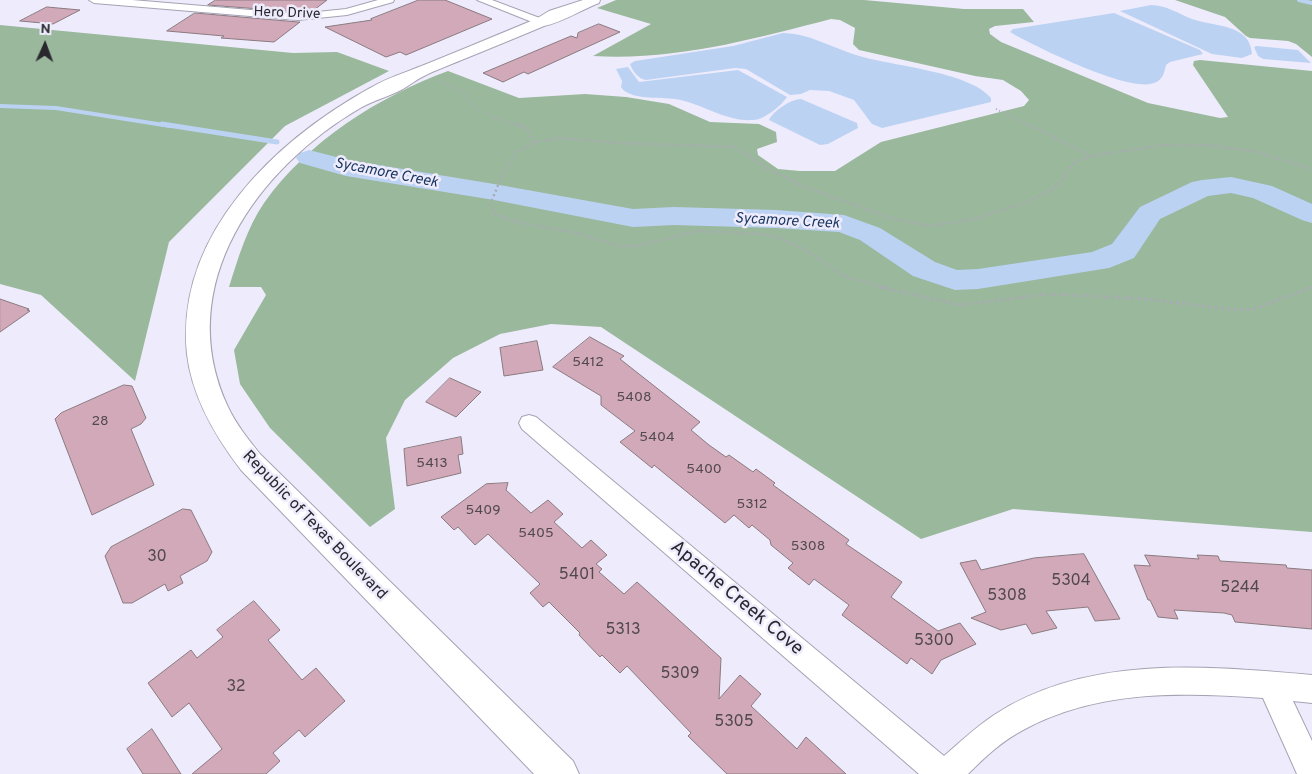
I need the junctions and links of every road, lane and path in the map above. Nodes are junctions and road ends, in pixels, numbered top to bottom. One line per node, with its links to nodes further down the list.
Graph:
1 (102, 0): 2 (street, Hero Drive)
2 (389, 0)
3 (482, 0): 5 (street)
4 (594, 0): 5 (street, Republic of Texas Boulevard)
5 (541, 22): 15 (street, Republic of Texas Boulevard)
6 (436, 80): 8 (path)
7 (996, 108): 9 (path)
8 (534, 142): 9 (path); 11 (path)
9 (1091, 156): 10 (path)
10 (1312, 169)
11 (1312, 287)
12 (528, 423): 16 (street, Apache Creek Cove)
13 (1271, 685): 14 (street); 17 (street); 18 (street)
14 (1312, 689)
15 (560, 774)
16 (942, 774)
17 (947, 774)
18 (1312, 774)

